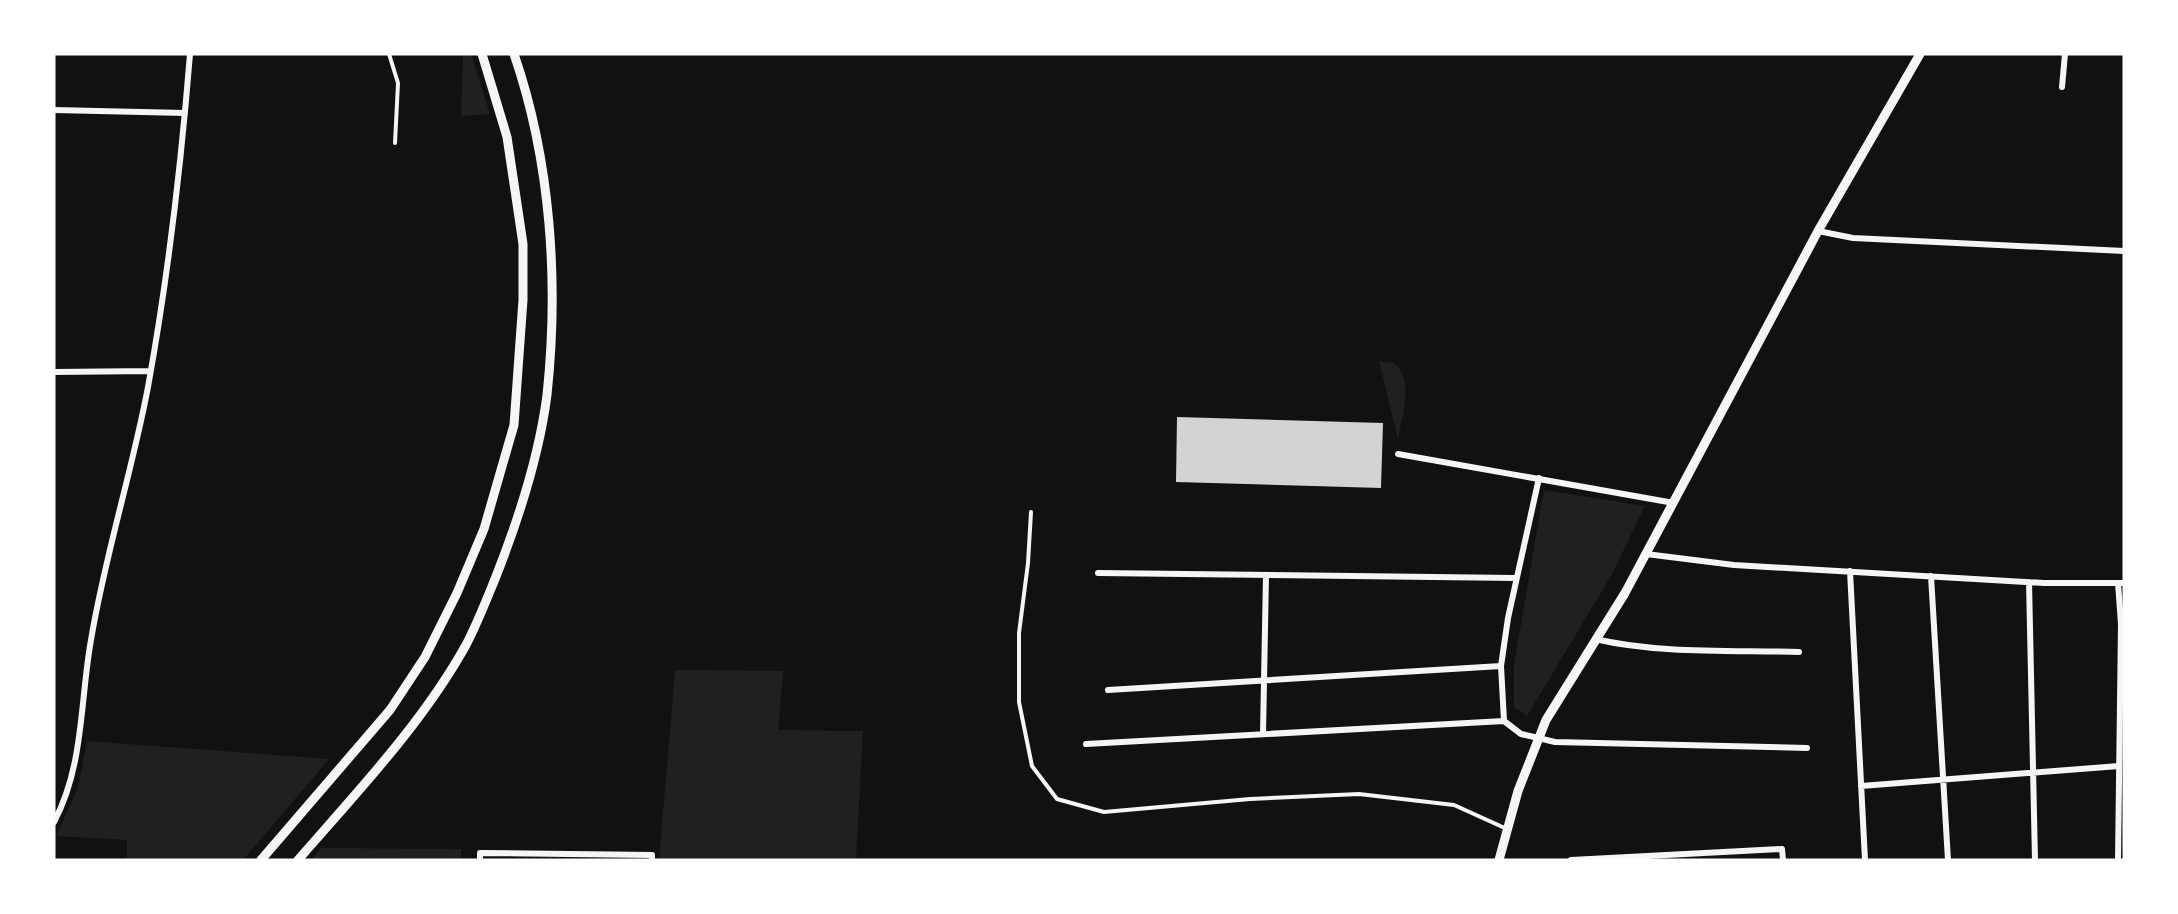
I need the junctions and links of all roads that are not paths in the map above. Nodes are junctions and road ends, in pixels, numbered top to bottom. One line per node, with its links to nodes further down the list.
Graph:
1 (190, 54): 9 (street)
2 (388, 54): 10 (lane)
3 (482, 54): 46 (street)
4 (514, 54): 47 (street)
5 (1920, 54): 11 (street)
6 (2066, 54): 7 (street)
7 (2062, 87)
8 (54, 110): 9 (street)
9 (185, 113): 13 (street)
10 (395, 143)
11 (1818, 231): 12 (street); 17 (street)
12 (2124, 251)
13 (150, 371): 14 (street); 41 (street)
14 (54, 372)
15 (1398, 454): 16 (street)
16 (1539, 478): 17 (street); 24 (street)
17 (1674, 503): 19 (street)
18 (1031, 512): 42 (lane)
19 (1646, 554): 20 (street); 27 (street)
20 (1850, 571): 23 (street); 40 (street)
21 (1098, 573): 22 (street)
22 (1266, 575): 24 (street); 30 (street)
23 (1931, 576): 25 (street); 39 (street)
24 (1515, 578): 29 (street)
25 (2029, 582): 26 (street); 38 (street)
26 (2121, 583): 37 (street)
27 (1595, 639): 28 (street); 34 (street)
28 (1798, 652)
29 (1501, 666): 30 (street); 32 (street)
30 (1263, 680): 31 (street); 33 (street)
31 (1108, 690)
32 (1504, 721): 33 (street); 34 (street)
33 (1263, 734): 35 (street)
34 (1538, 740): 36 (street); 42 (street)
35 (1086, 744)
36 (1807, 748)
37 (2119, 766): 38 (street); 56 (street)
38 (2034, 774): 39 (street); 55 (street)
39 (1944, 782): 40 (street); 54 (street)
40 (1861, 786): 53 (street)
41 (54, 822)
42 (1507, 830): 50 (street)
43 (1716, 856): 45 (street); 52 (street)
44 (566, 858): 48 (street); 49 (street)
45 (1628, 859): 51 (street)
46 (261, 860)
47 (298, 860)
48 (480, 860)
49 (652, 860)
50 (1499, 860)
51 (1571, 860)
52 (1783, 860)
53 (1865, 860)
54 (1948, 860)
55 (2036, 860)
56 (2118, 860)

